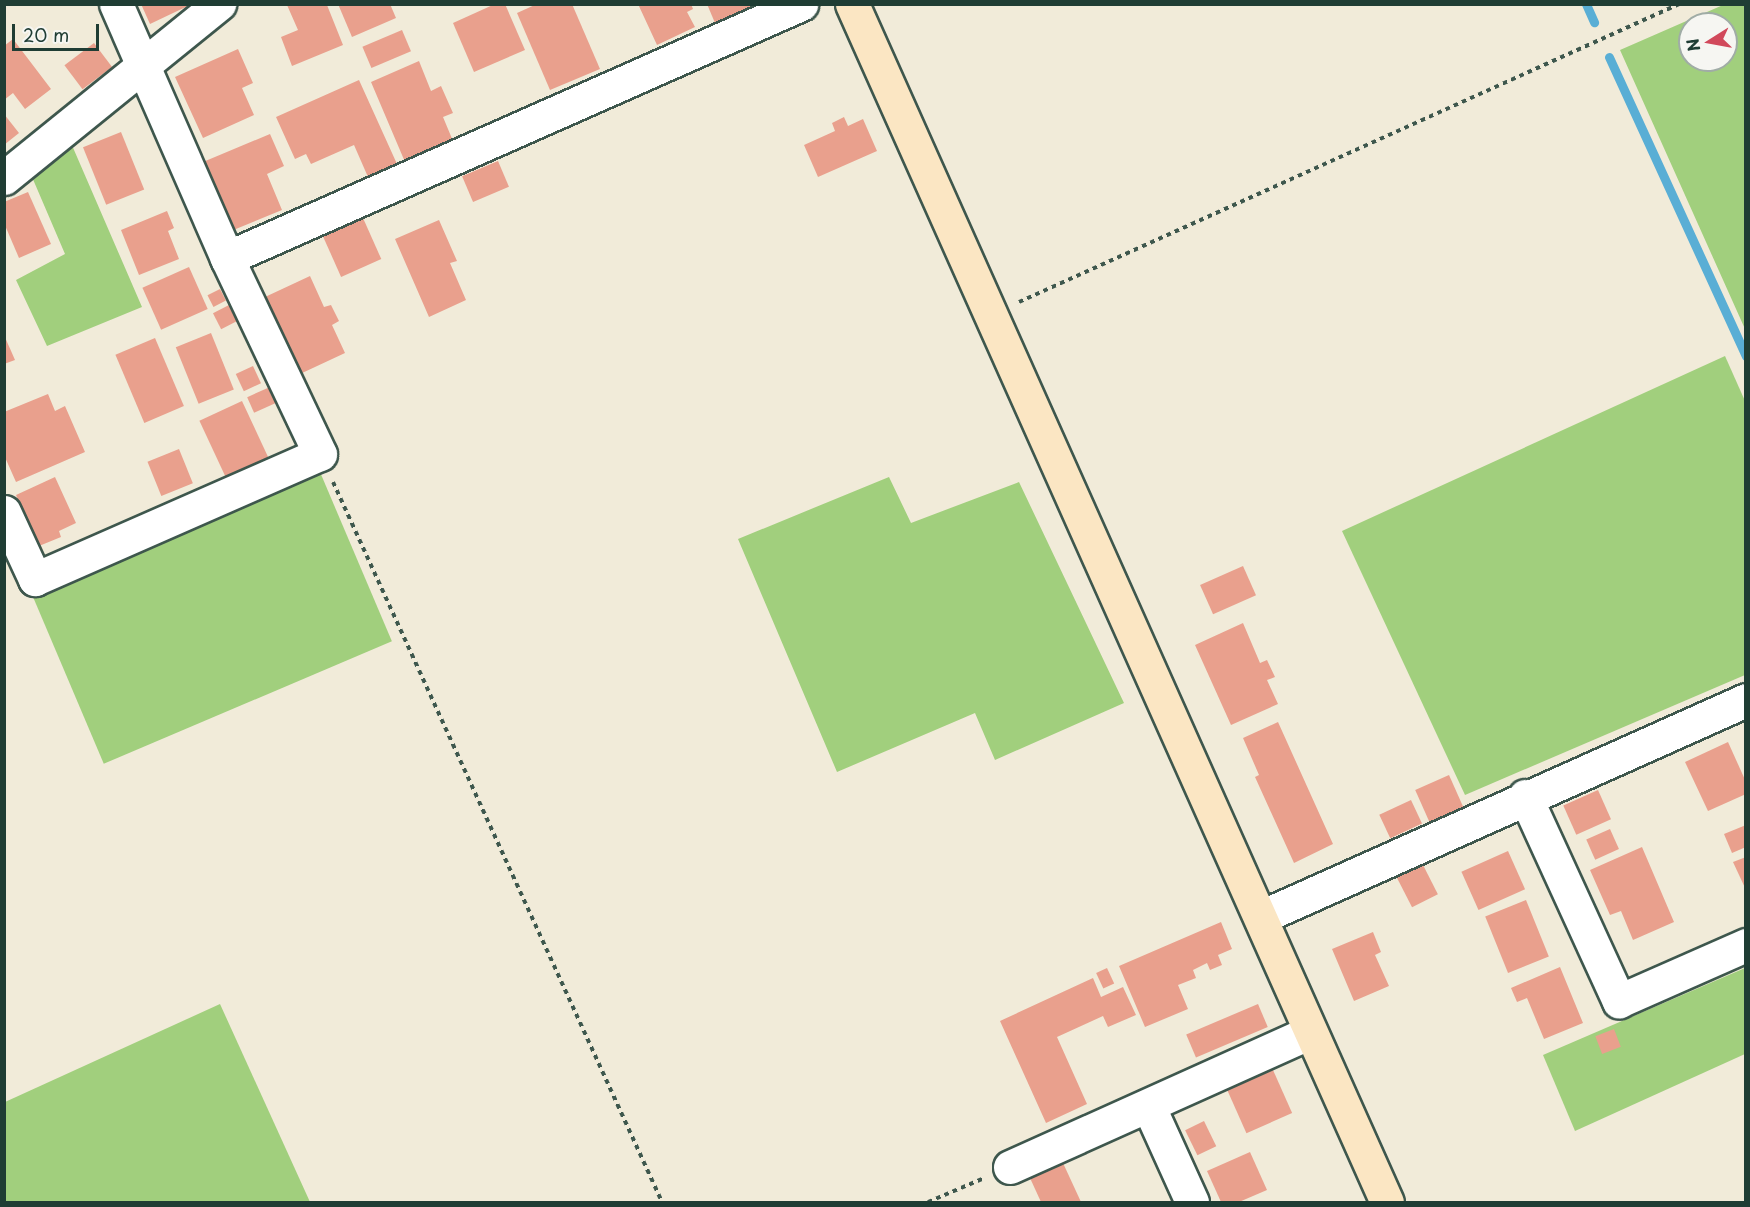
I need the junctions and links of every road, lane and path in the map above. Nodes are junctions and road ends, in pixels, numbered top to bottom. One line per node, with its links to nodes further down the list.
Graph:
1 (116, 4): 6 (street)
2 (219, 4): 6 (street)
3 (801, 4): 8 (street)
4 (852, 4): 9 (street)
5 (1679, 4): 9 (path)
6 (142, 66): 7 (street); 8 (street)
7 (4, 178)
8 (227, 258): 10 (street)
9 (991, 315): 14 (street)
10 (320, 454): 11 (street); 19 (path)
11 (4, 512)
12 (1746, 700): 13 (street)
13 (1525, 796): 14 (street); 15 (street)
14 (1261, 917): 16 (street)
15 (1746, 945)
16 (1310, 1032): 17 (street); 22 (street)
17 (1149, 1107): 18 (street); 21 (street)
18 (1010, 1167): 20 (path)
19 (662, 1203)
20 (928, 1203)
21 (1192, 1203)
22 (1387, 1203)

